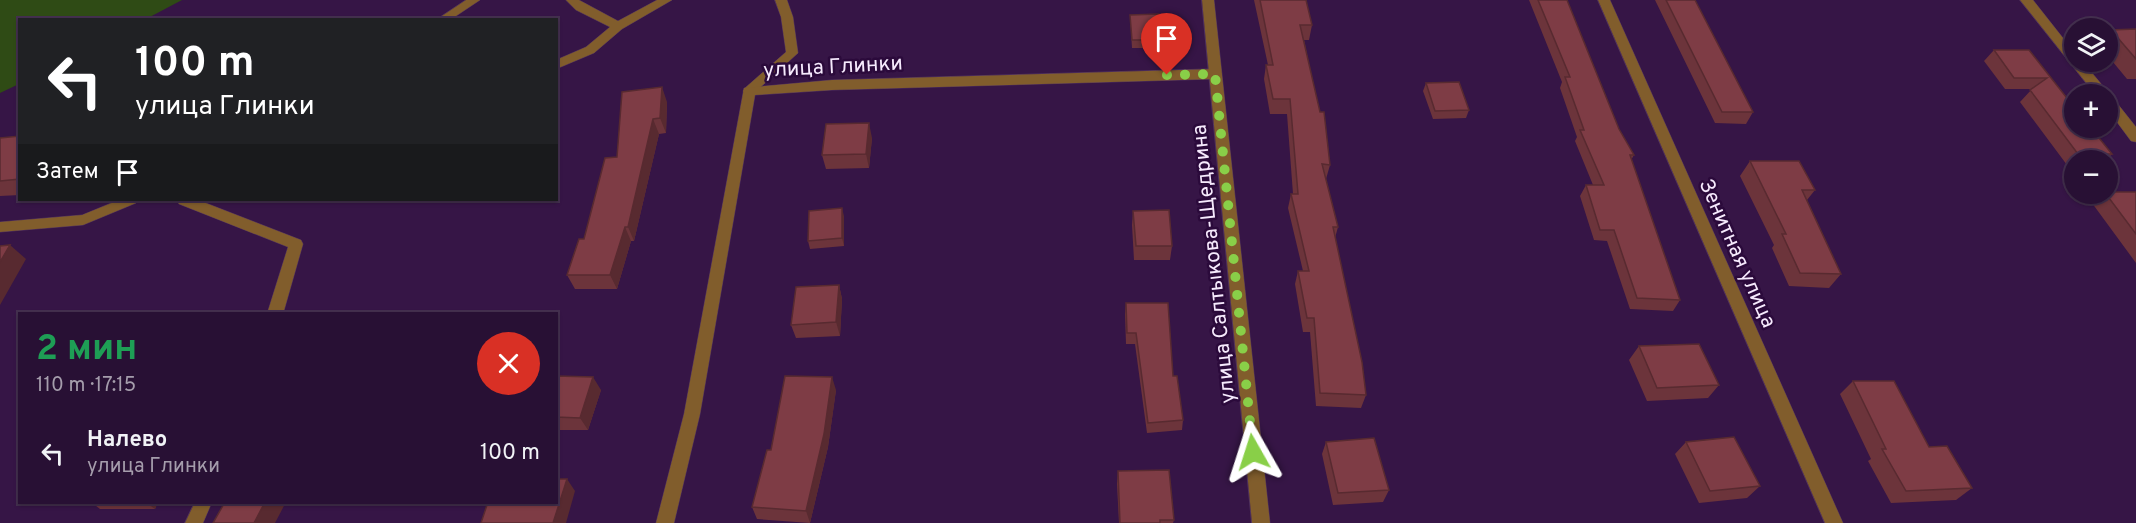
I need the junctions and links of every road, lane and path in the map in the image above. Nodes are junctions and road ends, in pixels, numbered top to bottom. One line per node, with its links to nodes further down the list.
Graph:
1 (474, 0): 8 (lane)
2 (572, 0): 9 (lane)
3 (666, 0): 9 (lane)
4 (781, 0): 15 (lane)
5 (1208, 0): 13 (street, улица Салтыкова-Щедрина)
6 (1604, 0): 26 (street, Зенитная улица)
7 (2026, 0): 10 (street)
8 (444, 18)
9 (618, 26): 11 (lane)
10 (2064, 47)
11 (558, 64)
12 (2084, 72): 14 (street)
13 (1215, 74): 15 (street, улица Глинки); 25 (street, улица Салтыкова-Щедрина)
14 (2094, 84)
15 (749, 91): 24 (street, улица Глинки)
16 (2118, 114): 17 (street)
17 (2136, 137)
18 (129, 201): 20 (lane)
19 (187, 201): 21 (street)
20 (0, 227)
21 (276, 312)
22 (203, 504): 23 (street)
23 (194, 523)
24 (665, 523)
25 (1261, 523)
26 (1834, 523)

